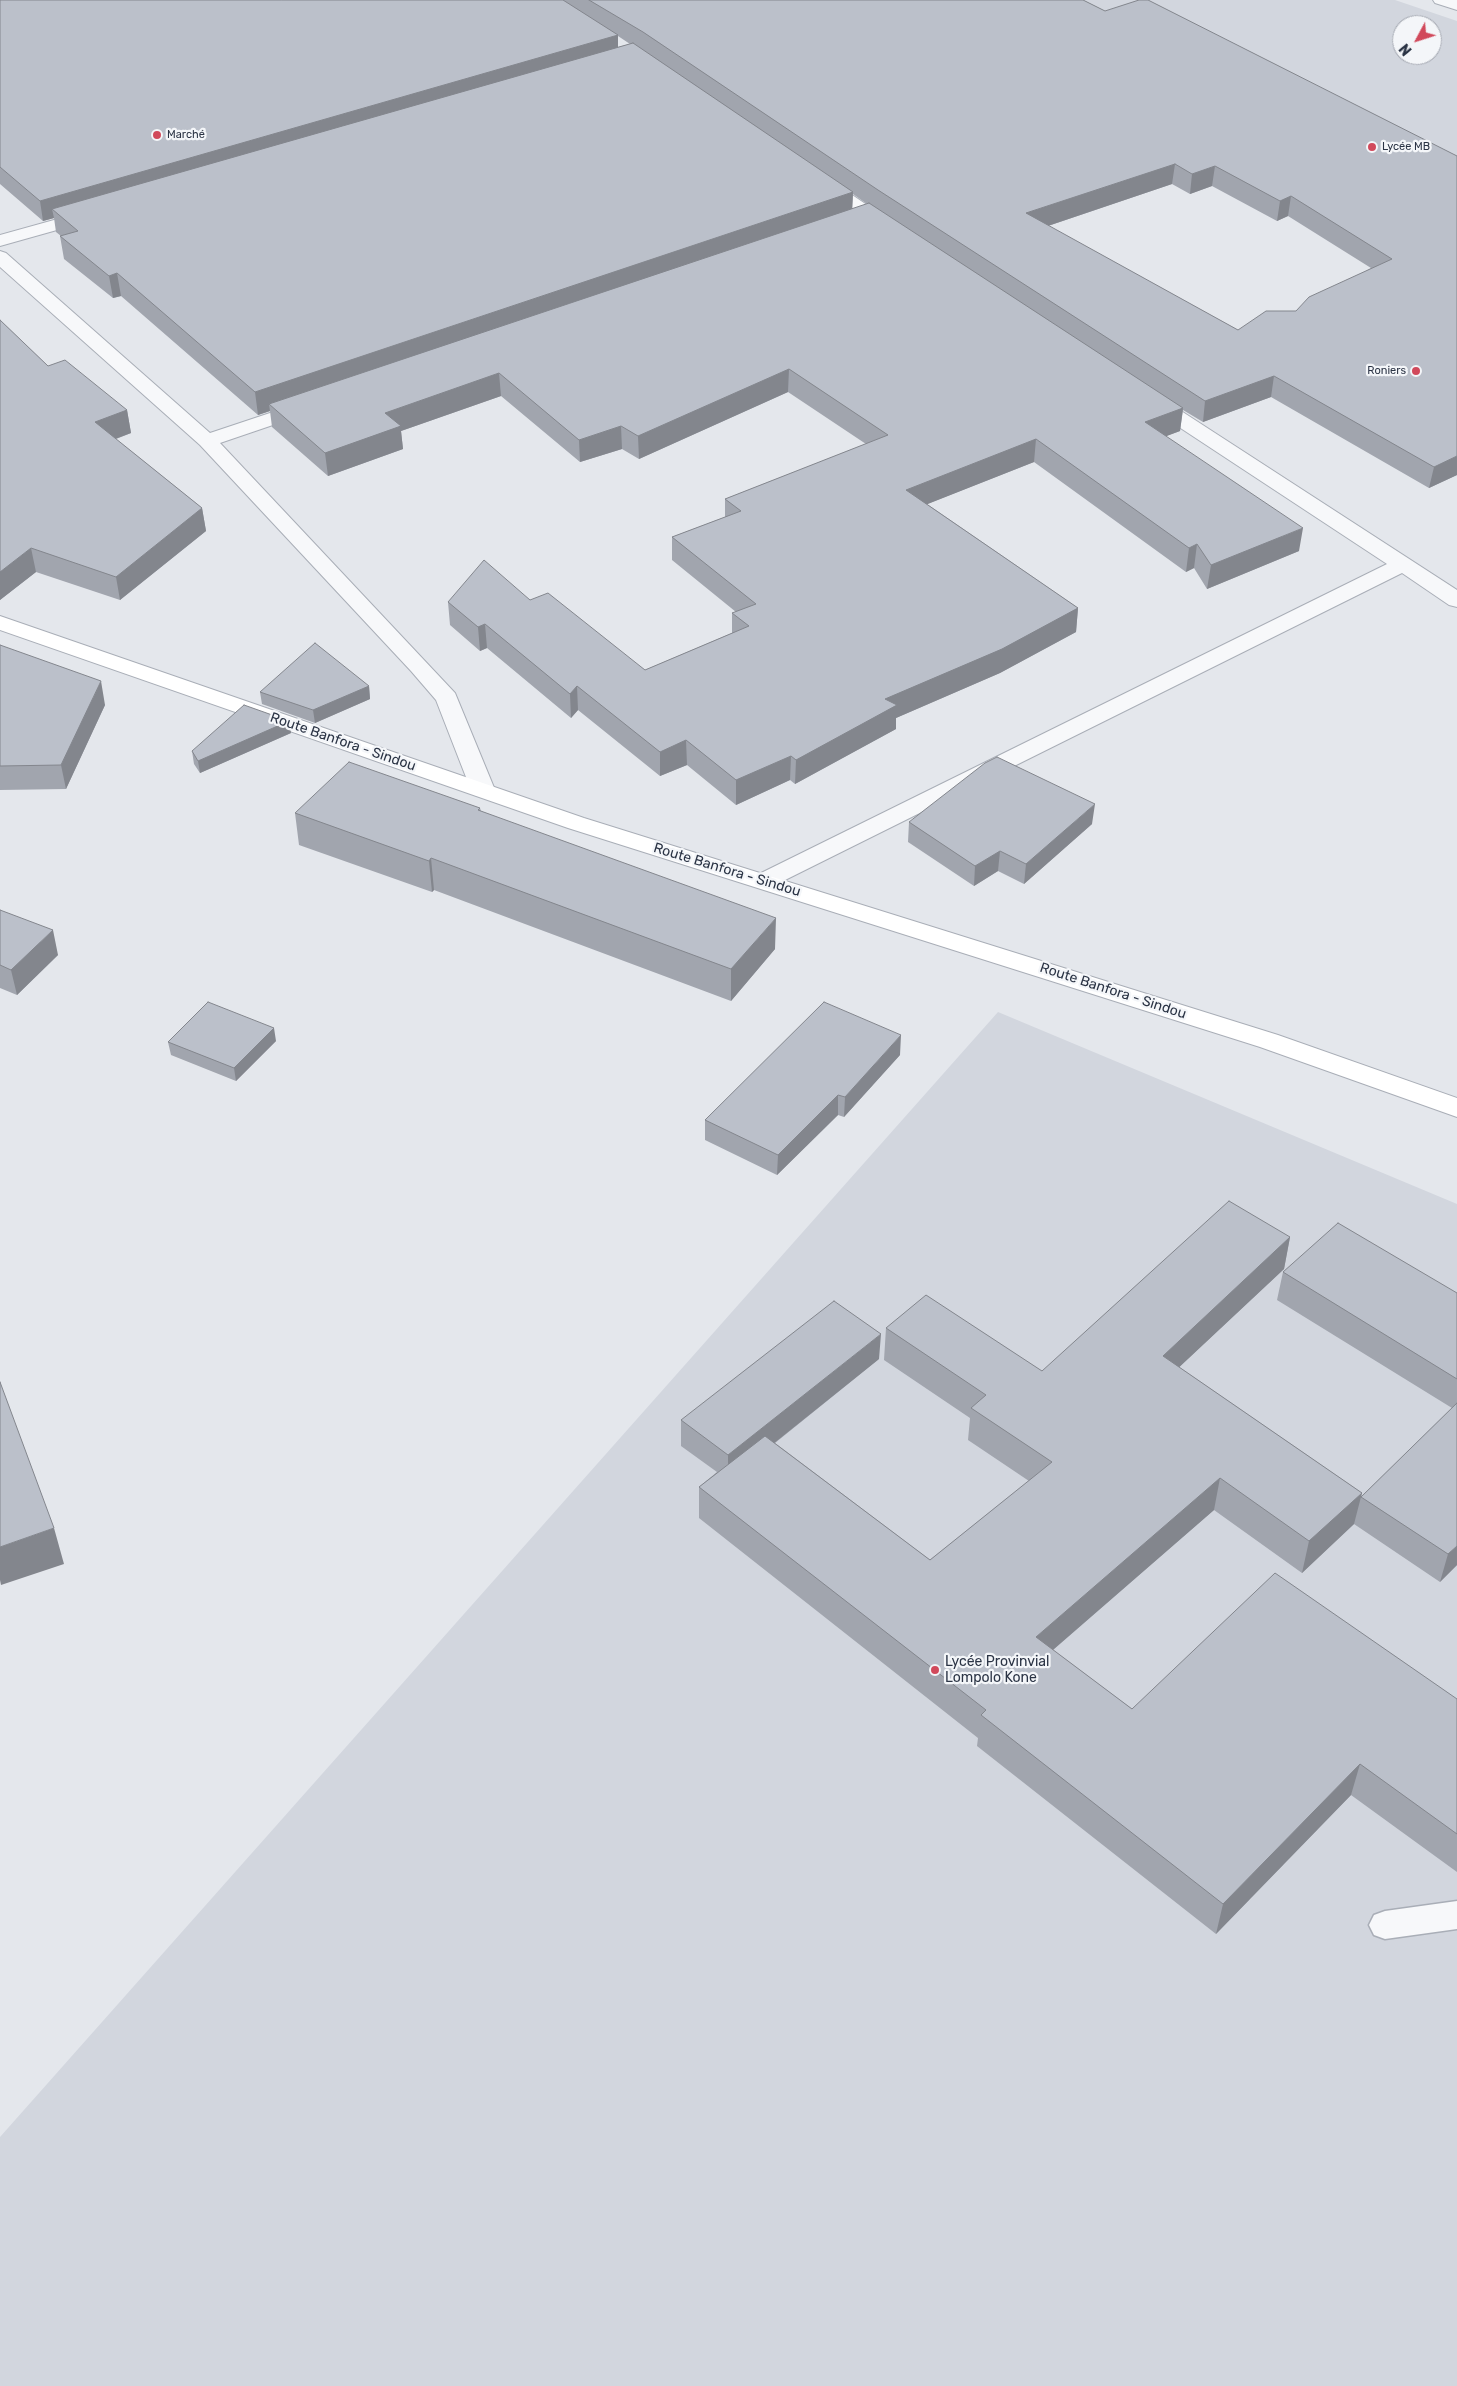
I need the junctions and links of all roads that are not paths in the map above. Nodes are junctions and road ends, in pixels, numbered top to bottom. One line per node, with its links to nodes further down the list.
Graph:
1 (1441, 0): 2 (street)
2 (1457, 5)
3 (806, 172): 5 (street)
4 (104, 211): 8 (street)
5 (870, 216): 6 (street); 7 (street)
6 (852, 222)
7 (904, 238)
8 (0, 241)
9 (0, 257): 12 (street)
10 (1136, 390): 13 (street)
11 (328, 399): 12 (street)
12 (207, 441): 16 (street)
13 (1402, 565): 14 (street); 17 (street)
14 (1457, 600)
15 (0, 623): 16 (main road, Route Banfora - Sindou)
16 (483, 790): 17 (main road, Route Banfora - Sindou)
17 (764, 881): 18 (main road, Route Banfora - Sindou)
18 (1457, 1108)
19 (1457, 1915): 20 (lane)
20 (1385, 1925)

